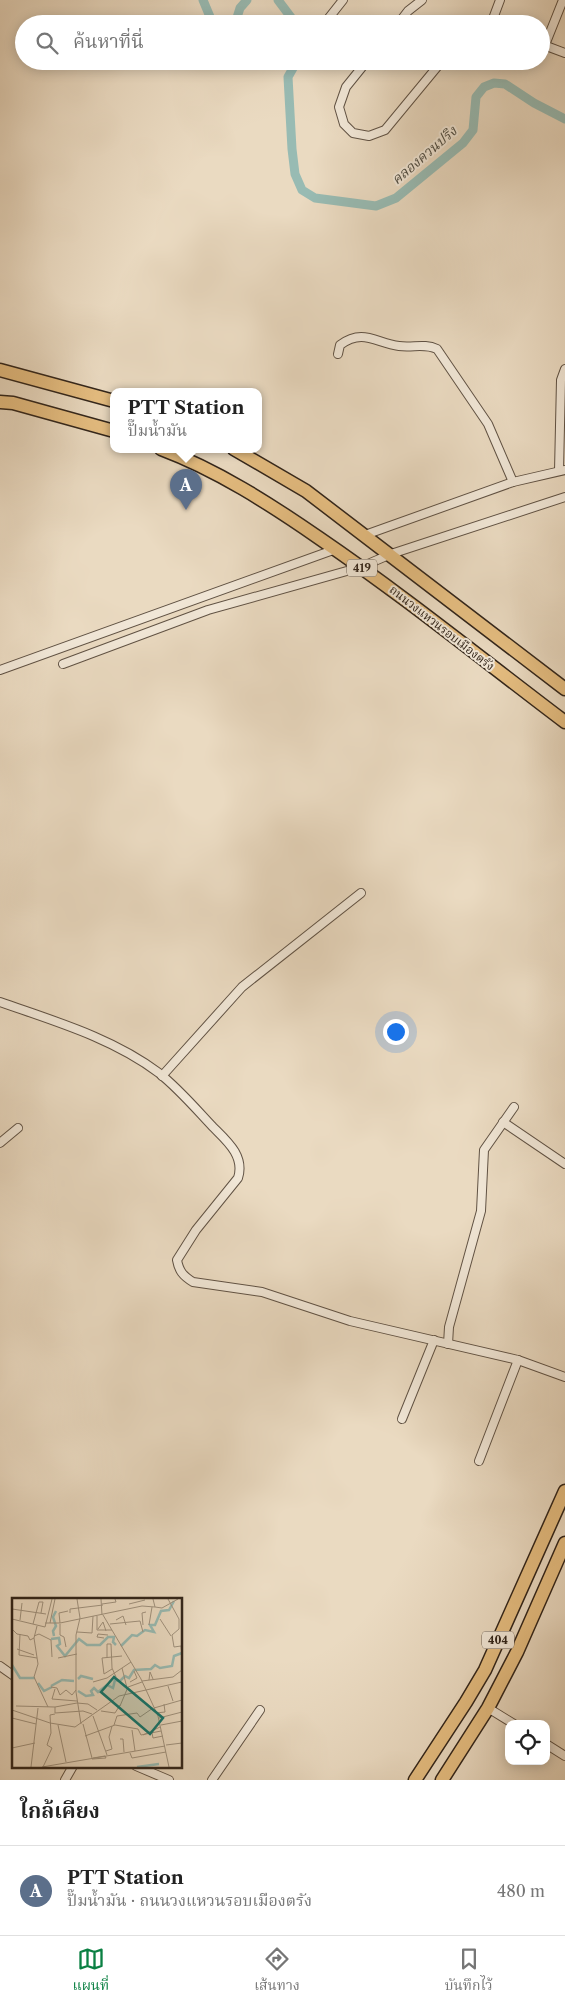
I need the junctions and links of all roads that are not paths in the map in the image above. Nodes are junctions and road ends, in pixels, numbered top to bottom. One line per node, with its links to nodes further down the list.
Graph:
1 (343, 0): 5 (street)
2 (422, 0): 6 (street)
3 (500, 0): 7 (street)
4 (563, 0): 8 (street)
5 (331, 15)
6 (405, 15)
7 (494, 15)
8 (550, 29)
9 (550, 47): 10 (street)
10 (565, 53)
11 (360, 70): 12 (street)
12 (435, 70)
13 (338, 354): 22 (street)
14 (565, 369): 21 (street)
15 (0, 370): 16 (main road)
16 (110, 400)
17 (0, 402): 18 (main road)
18 (110, 430)
19 (173, 453): 25 (main road, ถนนวงแหวนรอบเมืองตรัง / 419)
20 (241, 453): 24 (main road, 419)
21 (562, 470): 22 (street)
22 (513, 482): 24 (street)
23 (565, 497): 26 (street)
24 (365, 534): 26 (main road, 419)
25 (336, 549): 27 (main road, ถนนวงแหวนรอบเมืองตรัง / 419); 29 (street)
26 (391, 554): 27 (street); 30 (main road, 419)
27 (361, 567): 28 (street); 31 (main road, ถนนวงแหวนรอบเมืองตรัง / 419)
28 (63, 664)
29 (0, 670)
30 (565, 689)
31 (565, 722)
32 (362, 894): 34 (street)
33 (0, 1002): 34 (street)
34 (162, 1076): 40 (street)
35 (514, 1107): 36 (street)
36 (503, 1122): 39 (street); 41 (street)
37 (18, 1128): 38 (street)
38 (0, 1143)
39 (565, 1164)
40 (434, 1340): 41 (street); 44 (street)
41 (448, 1344): 42 (street)
42 (518, 1360): 43 (street); 45 (street)
43 (565, 1377)
44 (402, 1419)
45 (479, 1461)
46 (565, 1491): 60 (main road, 404)
47 (563, 1552): 50 (main road, 404)
48 (0, 1666): 49 (street)
49 (12, 1675)
50 (488, 1708): 52 (street); 61 (main road, 404)
51 (260, 1710): 59 (street)
52 (508, 1720)
53 (550, 1747): 54 (street)
54 (565, 1756)
55 (72, 1768): 57 (street)
56 (141, 1768): 58 (street)
57 (65, 1780)
58 (169, 1780)
59 (212, 1780)
60 (415, 1780)
61 (442, 1780)

